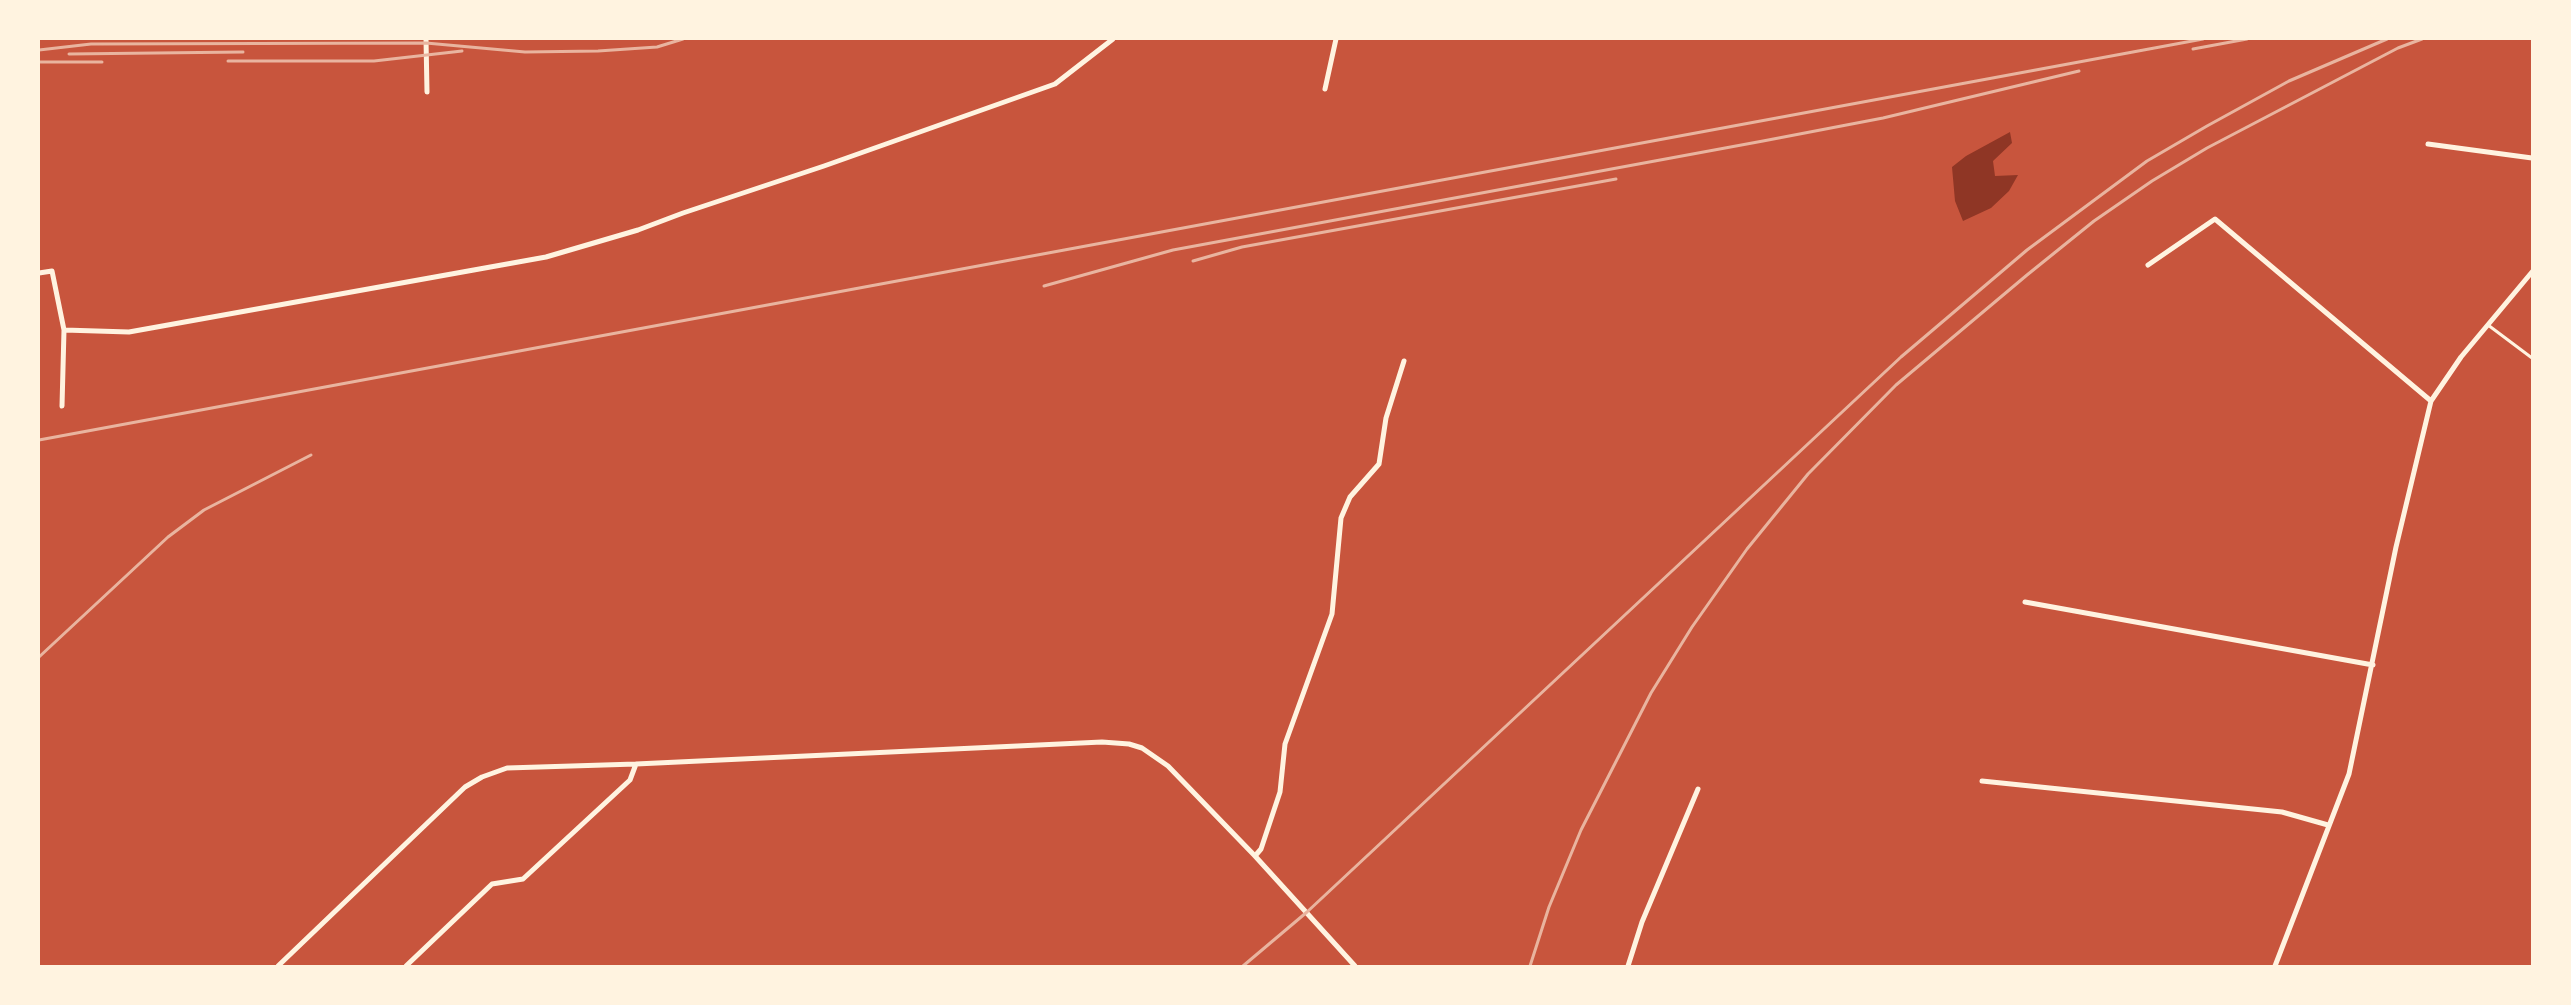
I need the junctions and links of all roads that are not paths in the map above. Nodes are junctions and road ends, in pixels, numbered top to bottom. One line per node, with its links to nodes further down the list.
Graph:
1 (426, 39): 5 (street)
2 (1113, 39): 12 (street)
3 (1336, 39): 4 (street)
4 (1325, 89)
5 (427, 92)
6 (2428, 144): 7 (street)
7 (2532, 158)
8 (2148, 264): 15 (street)
9 (2532, 272): 11 (street)
10 (39, 273): 12 (street)
11 (2487, 324): 13 (lane); 15 (street)
12 (64, 330): 16 (street)
13 (2532, 358)
14 (1404, 361): 23 (street)
15 (2432, 401): 18 (street)
16 (62, 406)
17 (2025, 602): 18 (street)
18 (2373, 665): 22 (street)
19 (636, 764): 23 (street); 24 (street); 25 (street)
20 (1982, 782): 22 (street)
21 (1698, 789): 27 (street)
22 (2328, 825): 28 (street)
23 (1255, 856): 26 (street)
24 (278, 966)
25 (406, 966)
26 (1355, 966)
27 (1628, 966)
28 (2275, 966)

